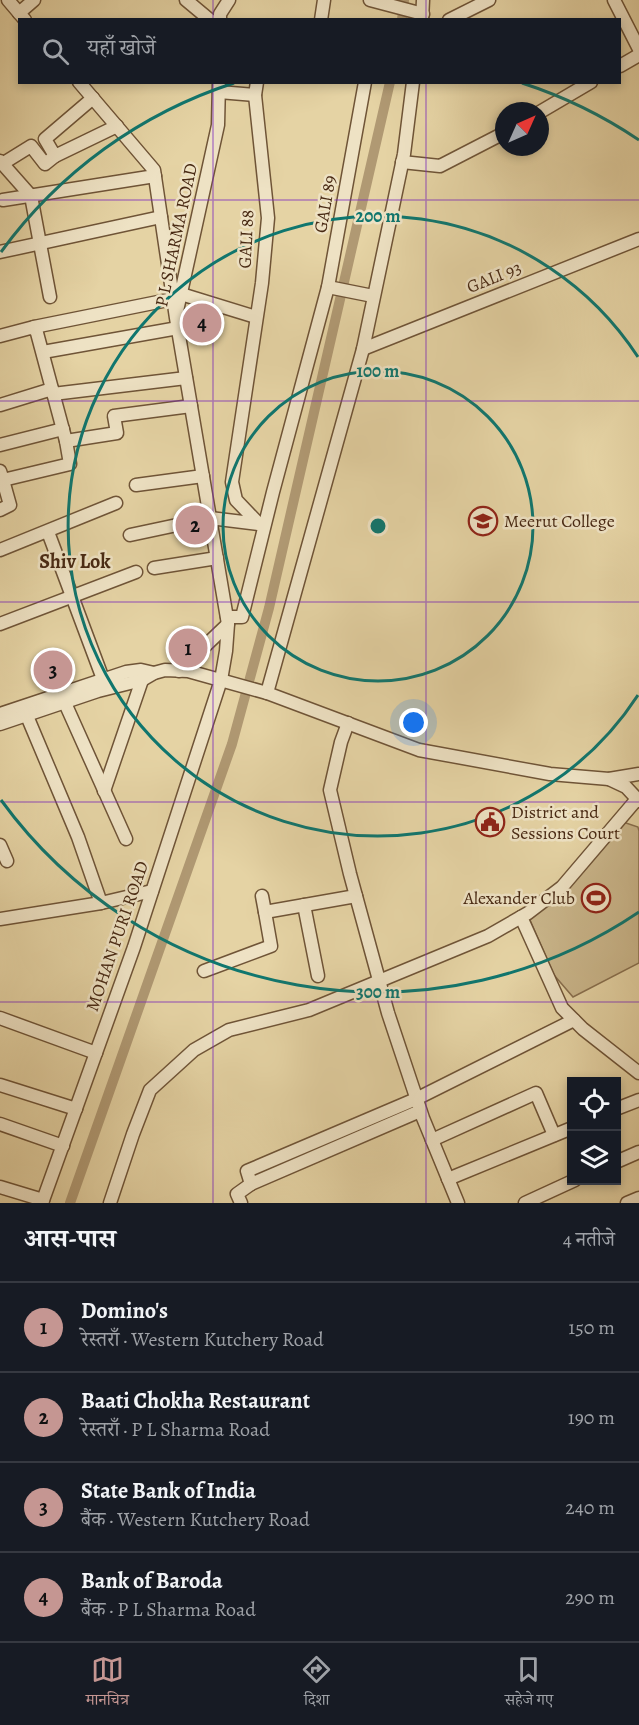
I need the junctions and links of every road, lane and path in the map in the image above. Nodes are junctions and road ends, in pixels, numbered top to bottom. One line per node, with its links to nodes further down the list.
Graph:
1 (8, 0): 11 (street)
2 (34, 0): 11 (street)
3 (186, 0): 12 (street)
4 (229, 0): 13 (street)
5 (324, 0): 14 (street)
6 (423, 0): 10 (street)
7 (489, 0): 15 (street)
8 (614, 0): 16 (street)
9 (377, 1): 10 (street)
10 (421, 15)
11 (22, 16)
12 (208, 18)
13 (220, 18)
14 (321, 18)
15 (453, 18)
16 (639, 49)
17 (639, 55): 18 (street)
18 (621, 65)
19 (82, 84): 25 (street)
20 (365, 84): 39 (street, GALI 89)
21 (414, 84): 30 (street)
22 (588, 84): 26 (street)
23 (219, 87): 24 (street); 40 (street, P L SHARMA ROAD)
24 (256, 89): 43 (street, GALI 88)
25 (93, 98): 27 (street); 29 (street)
26 (549, 107)
27 (117, 126): 29 (street); 32 (street)
28 (495, 138): 30 (street)
29 (55, 156): 31 (street)
30 (402, 162): 41 (street)
31 (1, 163): 33 (street)
32 (155, 176): 33 (street); 35 (street, P L SHARMA ROAD)
33 (31, 196): 34 (street); 37 (street)
34 (3, 200)
35 (161, 217): 37 (street); 40 (street, P L SHARMA ROAD)
36 (639, 239): 47 (street, GALI 93)
37 (40, 243): 38 (street); 42 (street)
38 (0, 252)
39 (328, 287): 41 (street); 68 (street, GALI 89)
40 (177, 296): 43 (street); 44 (street, P L SHARMA ROAD); 45 (street)
41 (373, 296): 47 (street)
42 (50, 297)
43 (256, 317): 60 (street, GALI 88)
44 (177, 322): 48 (street); 49 (street, P L SHARMA ROAD)
45 (34, 327): 46 (street); 48 (street)
46 (0, 336)
47 (363, 349): 75 (street)
48 (43, 352): 50 (street)
49 (186, 378): 50 (street); 52 (street, P L SHARMA ROAD)
50 (53, 392): 51 (street); 53 (street)
51 (0, 405)
52 (191, 406): 53 (street); 56 (street, P L SHARMA ROAD)
53 (65, 435): 54 (street); 55 (street)
54 (0, 445)
55 (2, 476): 59 (street)
56 (203, 476): 57 (street); 60 (street, P L SHARMA ROAD)
57 (136, 485)
58 (116, 503): 61 (street)
59 (0, 510)
60 (210, 518): 62 (street); 64 (street, P L SHARMA ROAD)
61 (48, 532): 63 (street); 67 (street)
62 (130, 535)
63 (0, 550)
64 (217, 558): 65 (street); 68 (street, P L SHARMA ROAD)
65 (154, 568)
66 (136, 572): 67 (street)
67 (72, 596): 69 (street); 72 (street)
68 (227, 621): 70 (street); 74 (street, P L SHARMA ROAD)
69 (0, 624)
70 (178, 671): 71 (street); 74 (street)
71 (153, 673): 72 (street); 73 (street)
72 (104, 679): 77 (street)
73 (142, 680): 76 (street); 83 (street)
74 (221, 680): 75 (street); 88 (street, MOHAN PURI ROAD)
75 (262, 692): 79 (street)
76 (65, 703): 78 (street); 83 (street)
77 (0, 714)
78 (27, 716): 80 (street); 91 (street)
79 (348, 723): 82 (street); 90 (street)
80 (0, 724)
81 (639, 774): 82 (street)
82 (609, 778): 84 (street)
83 (104, 791): 85 (street)
84 (638, 800): 94 (street)
85 (126, 838)
86 (0, 844): 87 (street)
87 (7, 861)
88 (152, 891): 91 (street); 101 (street, MOHAN PURI ROAD)
89 (262, 896): 93 (street)
90 (356, 896): 92 (street); 98 (street)
91 (101, 903): 95 (street)
92 (304, 905): 93 (street); 97 (street)
93 (265, 912): 96 (street)
94 (521, 917): 98 (street); 100 (street)
95 (0, 919)
96 (204, 972)
97 (318, 976)
98 (379, 982): 105 (street); 120 (street)
99 (0, 1018): 101 (street)
100 (574, 1020): 102 (street); 105 (street)
101 (96, 1053): 107 (street, MOHAN PURI ROAD)
102 (639, 1073)
103 (0, 1085): 107 (street)
104 (639, 1100): 106 (street)
105 (418, 1105): 111 (street); 121 (street)
106 (621, 1107)
107 (76, 1109): 112 (street, MOHAN PURI ROAD)
108 (0, 1124): 112 (street)
109 (567, 1130): 110 (street)
110 (554, 1135): 111 (street); 115 (street)
111 (432, 1140): 115 (street)
112 (63, 1146): 119 (street, MOHAN PURI ROAD)
113 (639, 1152): 114 (street)
114 (621, 1160)
115 (448, 1179): 122 (street)
116 (567, 1184): 123 (street)
117 (0, 1188): 119 (street)
118 (639, 1198): 124 (street)
119 (43, 1202)
120 (110, 1203)
121 (241, 1203)
122 (457, 1203)
123 (525, 1203)
124 (627, 1203)

